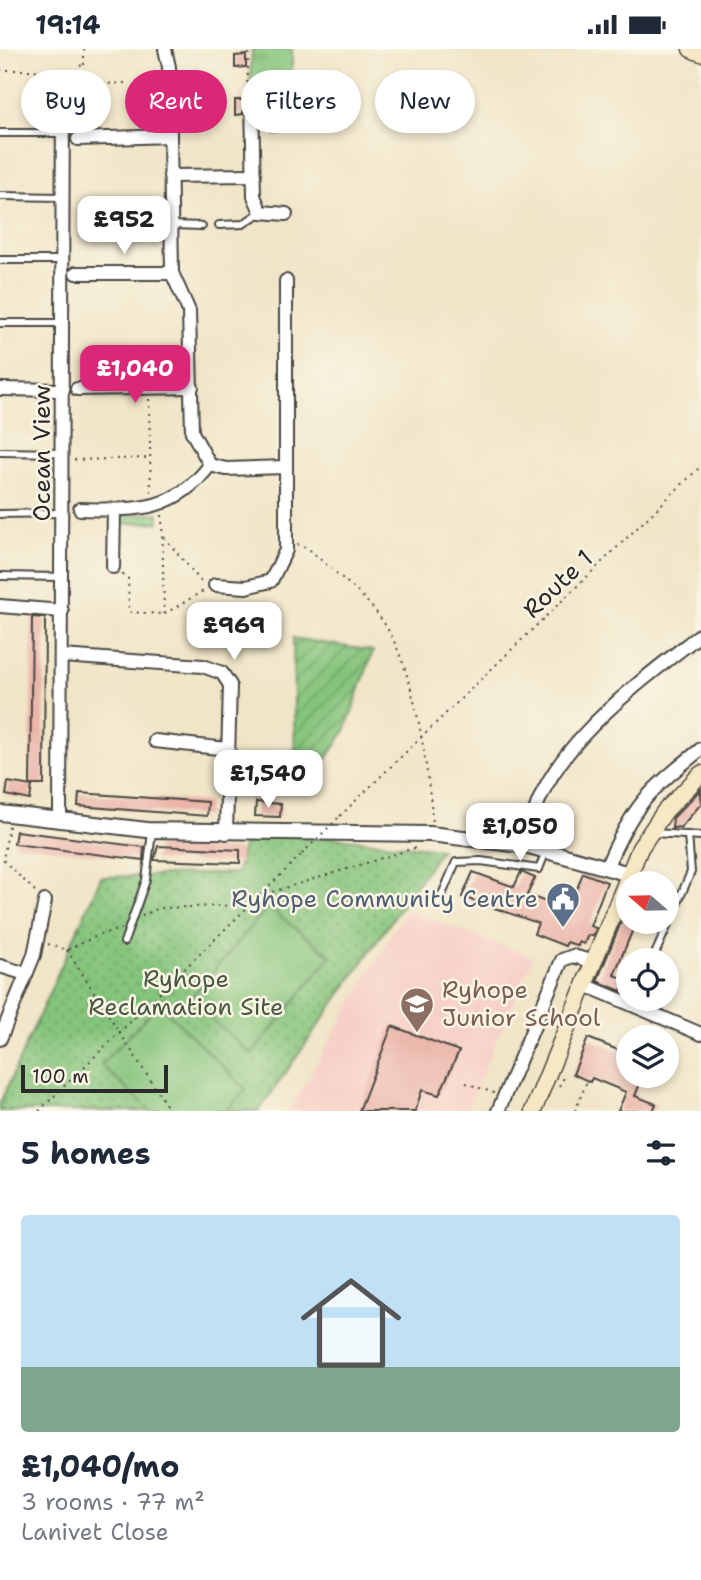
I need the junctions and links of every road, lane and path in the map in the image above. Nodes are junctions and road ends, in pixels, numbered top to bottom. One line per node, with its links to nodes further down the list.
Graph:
1 (84, 49): 6 (path)
2 (165, 49): 18 (street)
3 (249, 49): 11 (path)
4 (691, 49): 5 (main road)
5 (701, 53)
6 (84, 62): 9 (path); 10 (path)
7 (0, 70): 8 (path)
8 (21, 70)
9 (77, 70)
10 (84, 70)
11 (248, 70)
12 (125, 83): 13 (path)
13 (111, 84)
14 (0, 133): 15 (lane)
15 (21, 133)
16 (64, 133): 23 (street, Ocean View)
17 (253, 133): 20 (street)
18 (170, 136): 19 (street); 21 (street)
19 (78, 139)
20 (254, 175): 21 (street); 24 (street)
21 (170, 176): 26 (street)
22 (0, 196): 23 (lane)
23 (63, 197): 30 (street, Ocean View)
24 (261, 212): 25 (street); 27 (lane)
25 (286, 214)
26 (172, 225): 28 (lane); 32 (street)
27 (219, 225)
28 (202, 226)
29 (0, 260): 30 (lane)
30 (63, 260): 35 (street, Ocean View)
31 (76, 273): 32 (street)
32 (172, 273): 36 (street)
33 (286, 281): 46 (street)
34 (0, 323): 35 (lane)
35 (63, 323): 40 (street, Ocean View)
36 (192, 387): 37 (street); 44 (street)
37 (149, 388): 39 (street); 43 (path)
38 (0, 389): 40 (street)
39 (77, 389)
40 (63, 390): 42 (street, Ocean View)
41 (0, 452): 42 (lane)
42 (63, 457): 43 (path); 50 (street, Ocean View)
43 (150, 458): 47 (path)
44 (210, 465): 46 (street); 47 (street)
45 (701, 466): 63 (path, Route 1)
46 (286, 467): 53 (street)
47 (156, 505): 49 (street); 52 (path)
48 (80, 509): 49 (street)
49 (114, 510): 54 (street)
50 (63, 513): 51 (lane); 56 (street, Ocean View)
51 (0, 514)
52 (163, 537): 60 (path); 60 (path)
53 (286, 539): 57 (street); 63 (path)
54 (113, 567): 60 (path)
55 (0, 576): 56 (lane)
56 (62, 577): 59 (street, Ocean View)
57 (215, 585)
58 (0, 606): 59 (street)
59 (62, 611): 62 (street, Ocean View)
60 (164, 614)
61 (701, 634): 77 (street)
62 (62, 656): 65 (street); 69 (street, Ocean View)
63 (422, 736): 73 (path); 83 (path, Route 1, bridge)
64 (155, 741): 65 (street)
65 (227, 749): 71 (street)
66 (701, 749): 80 (street)
67 (701, 774): 72 (main road)
68 (5, 814): 69 (street); 79 (path)
69 (60, 820): 70 (street)
70 (152, 830): 71 (street); 88 (lane)
71 (226, 833): 76 (street)
72 (649, 833): 74 (lane); 82 (main road)
73 (434, 834): 76 (street); 77 (street)
74 (688, 835): 75 (lane); 91 (lane)
75 (701, 836)
76 (417, 840): 83 (path)
77 (529, 846): 78 (street)
78 (546, 851): 80 (street); 85 (lane)
79 (2, 860): 84 (path)
80 (607, 868): 81 (street)
81 (618, 871)
82 (630, 871)
83 (258, 896): 86 (path)
84 (45, 901): 89 (street)
85 (438, 904)
86 (249, 905): 88 (path); 99 (path)
87 (616, 907): 93 (main road)
88 (130, 924): 90 (lane); 92 (path)
89 (37, 940): 92 (path); 95 (street)
90 (124, 942)
91 (658, 948)
92 (67, 950): 99 (path)
93 (594, 962): 96 (main road); 105 (street)
94 (0, 966): 95 (street)
95 (26, 974): 101 (street)
96 (585, 985): 97 (street); 106 (main road)
97 (616, 996)
98 (653, 1011): 100 (street)
99 (120, 1033): 103 (path); 104 (path)
100 (701, 1034)
101 (0, 1039)
102 (587, 1081): 107 (path)
103 (40, 1111)
104 (170, 1111)
105 (498, 1111)
106 (533, 1111)
107 (575, 1111)

